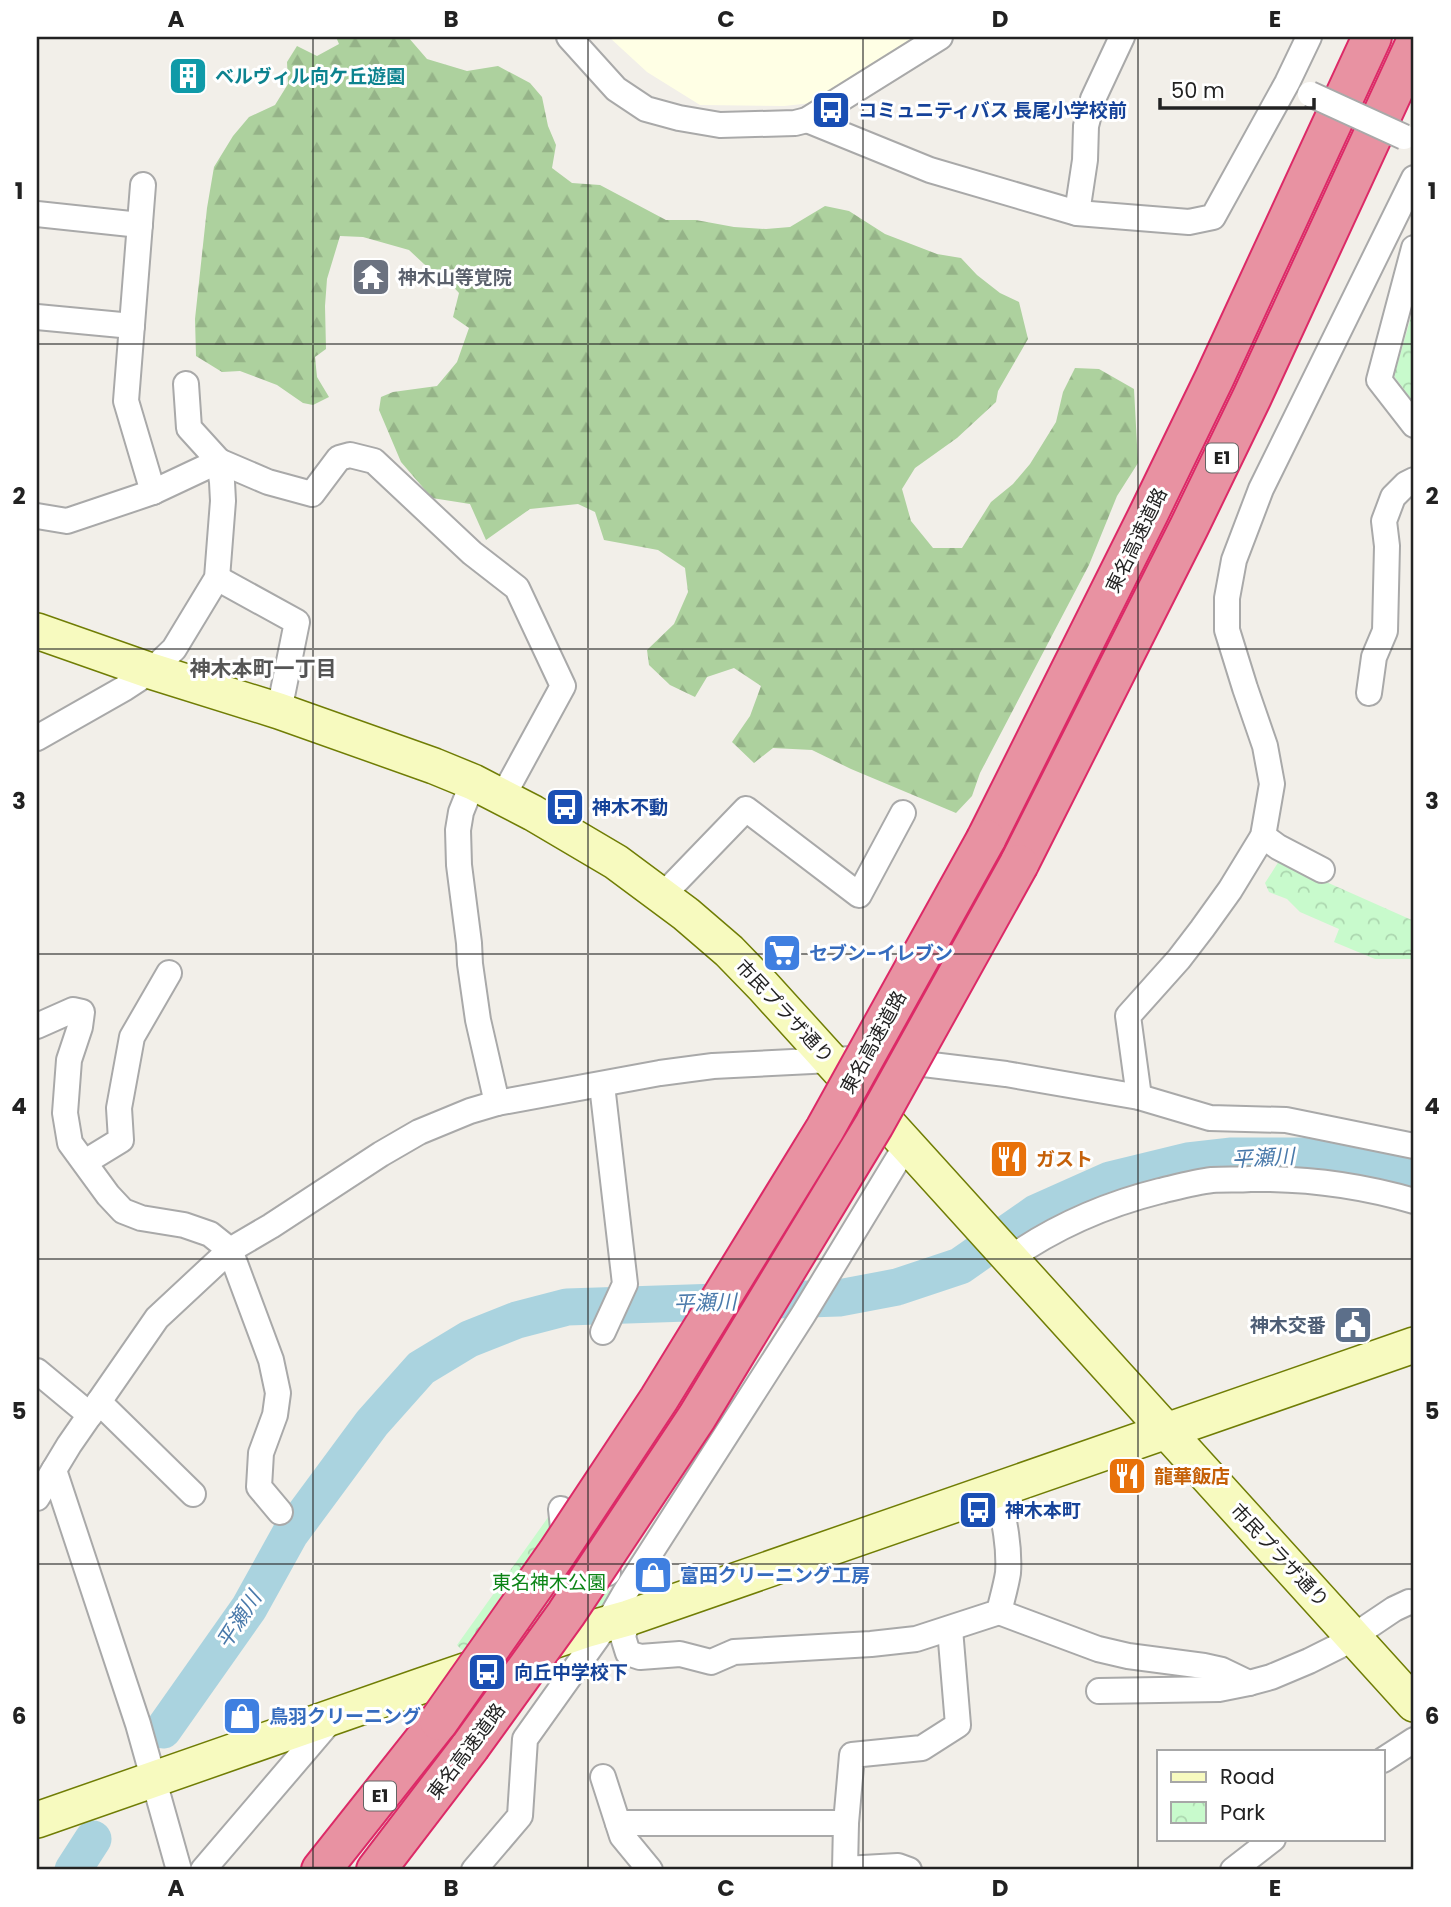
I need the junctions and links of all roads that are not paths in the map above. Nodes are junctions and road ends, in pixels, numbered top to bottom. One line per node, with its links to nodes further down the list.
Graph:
1 (569, 37): 8 (street)
2 (940, 37): 8 (street)
3 (1122, 37): 12 (street)
4 (1309, 37): 7 (street)
5 (1372, 37): 77 (highway, 東名高速道路 / E1, bridge)
6 (1414, 46): 78 (highway, 東名高速道路 / E1, bridge)
7 (1287, 83): 9 (street, bridge); 12 (street)
8 (807, 120): 12 (street)
9 (1409, 139)
10 (1414, 178): 32 (street)
11 (144, 185): 14 (street)
12 (1077, 213)
13 (37, 214): 14 (street)
14 (140, 225): 17 (street)
15 (1414, 248): 19 (street)
16 (37, 317): 17 (street)
17 (132, 326): 22 (street)
18 (186, 384): 20 (street)
19 (1414, 425)
20 (219, 461): 22 (street); 24 (street); 30 (street)
21 (1414, 480): 27 (street)
22 (153, 492): 23 (street)
23 (37, 516)
24 (217, 578): 26 (street); 28 (street)
25 (37, 631): 26 (street, 市民プラザ通り)
26 (151, 671): 28 (street, 市民プラザ通り); 29 (street)
27 (1369, 693)
28 (279, 711): 30 (street, 市民プラザ通り)
29 (37, 738)
30 (488, 789): 34 (street, 市民プラザ通り); 40 (street)
31 (903, 813): 34 (street)
32 (1263, 836): 33 (street); 39 (street)
33 (1322, 870)
34 (662, 896): 37 (street, 市民プラザ通り)
35 (169, 973): 43 (street)
36 (37, 1026): 43 (street)
37 (829, 1059): 38 (street); 39 (street); 41 (street, 市民プラザ通り)
38 (602, 1085): 40 (street); 47 (street)
39 (1139, 1097): 42 (street)
40 (497, 1103): 45 (street)
41 (907, 1144): 46 (street, 市民プラザ通り); 59 (street)
42 (1414, 1146)
43 (85, 1162): 45 (street)
44 (1414, 1201): 46 (street)
45 (230, 1250): 50 (street); 57 (street)
46 (1007, 1257): 51 (street, 市民プラザ通り)
47 (606, 1328)
48 (1414, 1345): 51 (street)
49 (37, 1371): 50 (street)
50 (95, 1408): 52 (street); 54 (street)
51 (1166, 1431): 53 (street); 62 (street, 市民プラザ通り)
52 (54, 1470): 55 (street); 70 (street)
53 (997, 1488): 59 (street); 60 (street)
54 (192, 1494)
55 (37, 1498)
56 (561, 1508): 59 (street)
57 (280, 1512)
58 (1414, 1603): 62 (street)
59 (620, 1611): 61 (street); 66 (street); 79 (street)
60 (999, 1612): 61 (street); 63 (street)
61 (950, 1629): 73 (street)
62 (1354, 1636): 63 (street); 65 (street, 市民プラザ通り)
63 (1250, 1683): 64 (street)
64 (1099, 1691)
65 (1414, 1704)
66 (332, 1718): 70 (street); 76 (street)
67 (1414, 1740): 68 (street)
68 (1384, 1759)
69 (603, 1777): 72 (street)
70 (155, 1780): 71 (street); 75 (street)
71 (37, 1820)
72 (618, 1822): 73 (street); 80 (street)
73 (846, 1823): 81 (street)
74 (1272, 1840): 82 (street)
75 (179, 1870)
76 (203, 1870)
77 (321, 1870)
78 (376, 1870)
79 (474, 1870)
80 (650, 1870)
81 (909, 1870)
82 (1233, 1870)

